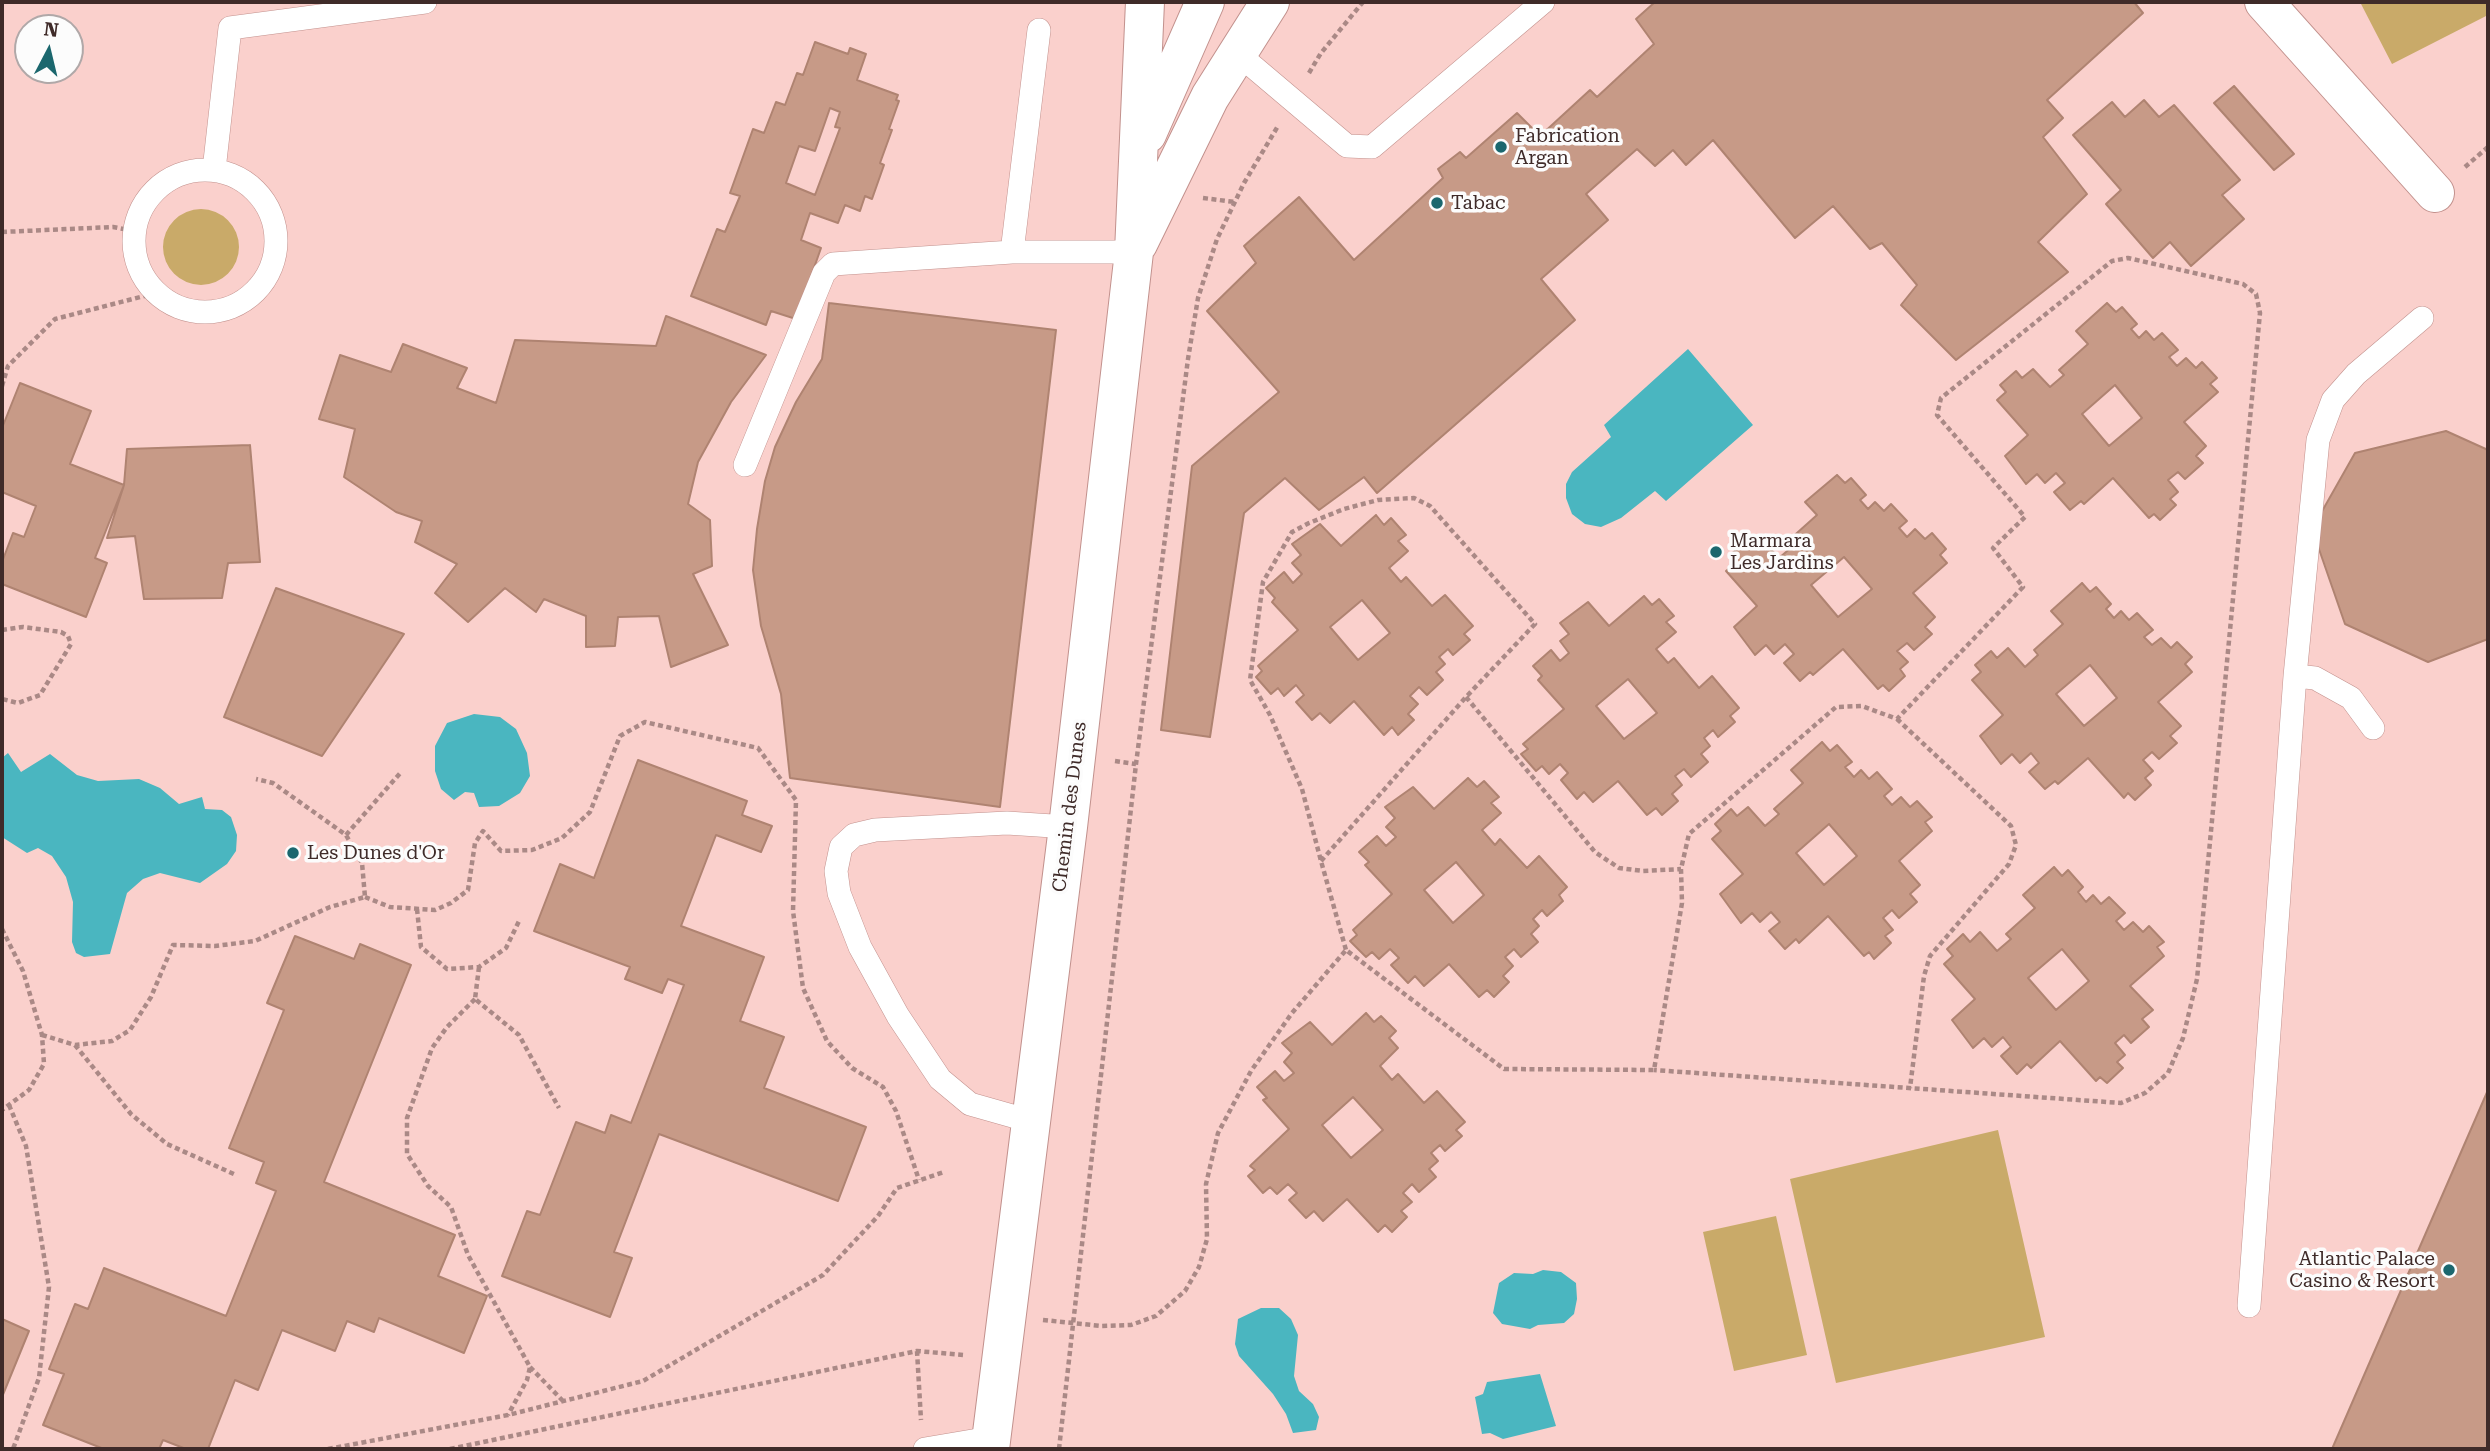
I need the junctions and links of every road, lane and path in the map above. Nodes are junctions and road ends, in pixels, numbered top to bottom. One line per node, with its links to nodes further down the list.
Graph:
1 (425, 2): 12 (lane)
2 (1145, 2): 11 (street, Chemin des Dunes)
3 (1205, 2): 11 (street, Chemin des Dunes)
4 (1270, 2): 9 (street)
5 (1363, 2): 10 (path)
6 (1543, 2): 10 (lane)
7 (2264, 2): 13 (street)
8 (1039, 30): 16 (lane)
9 (1237, 53): 10 (lane); 17 (street)
10 (1292, 102): 54 (path)
11 (1138, 164): 17 (street, Chemin des Dunes)
12 (214, 170): 14 (lane); 18 (lane)
13 (2435, 193)
14 (134, 231): 15 (path); 18 (lane)
15 (2, 232)
16 (1012, 252): 17 (lane); 21 (lane)
17 (1134, 252): 30 (street, Chemin des Dunes)
18 (156, 293): 20 (path)
19 (2422, 318): 23 (lane)
20 (2, 386)
21 (745, 465)
22 (2, 630): 25 (path)
23 (2295, 676): 27 (lane); 52 (lane)
24 (1465, 697): 32 (path); 32 (path); 33 (path)
25 (2, 699)
26 (1897, 719): 33 (path); 44 (path); 44 (path)
27 (2373, 728)
28 (402, 771): 31 (path)
29 (256, 779): 31 (path)
30 (1068, 827): 48 (street, Chemin des Dunes); 48 (lane)
31 (346, 835): 34 (path)
32 (1321, 861): 38 (path)
33 (1681, 869): 43 (path)
34 (365, 897): 35 (path); 42 (path)
35 (417, 909): 39 (path); 51 (path)
36 (520, 919): 39 (path)
37 (2, 929): 41 (path)
38 (1346, 950): 43 (path); 54 (path)
39 (479, 967): 40 (path)
40 (475, 999): 46 (path); 57 (path)
41 (42, 1035): 42 (path); 45 (path)
42 (75, 1045): 50 (path)
43 (1654, 1070): 44 (path)
44 (1910, 1088)
45 (9, 1105): 47 (path); 62 (path)
46 (559, 1108)
47 (2, 1110)
48 (1030, 1121): 53 (street, Chemin des Dunes)
49 (944, 1172): 51 (path)
50 (236, 1175)
51 (919, 1181): 58 (path)
52 (2249, 1306)
53 (1007, 1315): 54 (path); 61 (street, Chemin des Dunes)
54 (1071, 1323): 65 (path)
55 (917, 1351): 56 (path); 60 (path); 64 (path)
56 (968, 1353)
57 (530, 1367): 58 (path); 59 (path)
58 (563, 1401): 59 (path)
59 (508, 1415): 63 (path)
60 (923, 1439): 61 (lane)
61 (990, 1444)
62 (13, 1449)
63 (328, 1449)
64 (450, 1449)
65 (1059, 1449)

